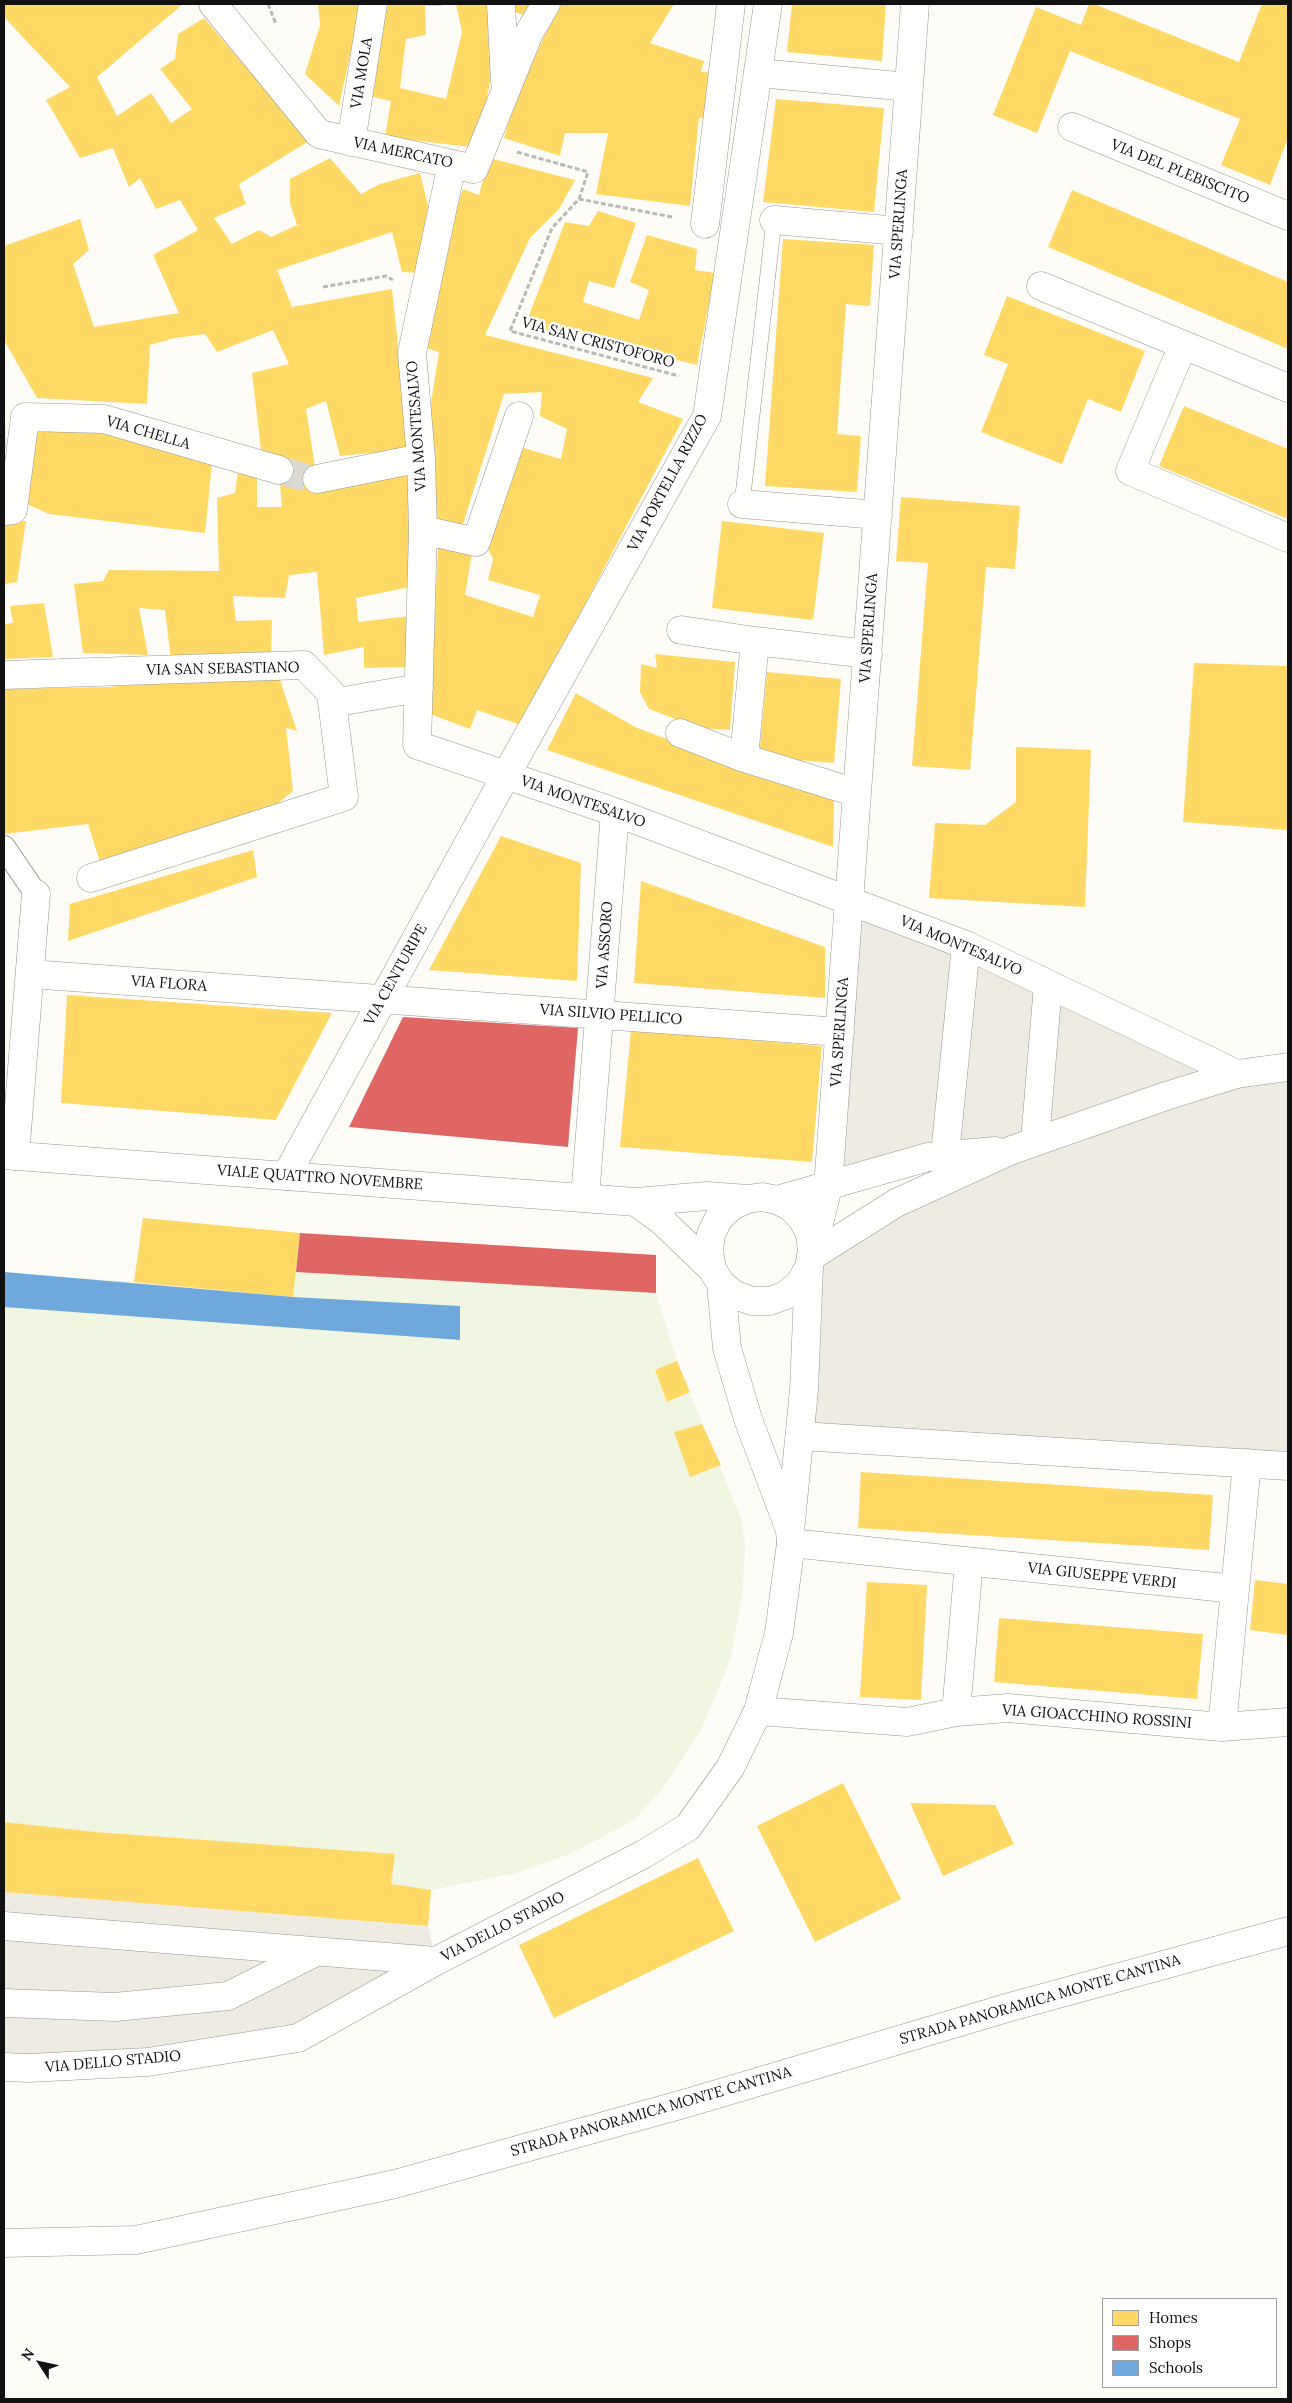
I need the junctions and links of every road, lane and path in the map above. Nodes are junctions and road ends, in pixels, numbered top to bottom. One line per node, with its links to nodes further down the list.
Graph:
1 (213, 4): 12 (street, VIA MERCATO)
2 (373, 4): 12 (street, VIA MOLA)
3 (501, 4): 10 (street)
4 (546, 4): 10 (street, VIA MERCATO)
5 (731, 4): 18 (street)
6 (768, 4): 8 (street, VIA PORTELLA RIZZO)
7 (915, 4): 9 (street, VIA SPERLINGA)
8 (759, 73): 9 (street); 24 (street, VIA PORTELLA RIZZO)
9 (909, 86): 19 (street, VIA SPERLINGA)
10 (505, 89): 13 (street, VIA MERCATO)
11 (1072, 127): 16 (street, VIA DEL PLEBISCITO)
12 (351, 142): 14 (street, VIA MERCATO)
13 (483, 143): 14 (street, VIA MERCATO); 15 (path, VIA SAN CRISTOFORO)
14 (452, 164): 22 (street, VIA MONTESALVO)
15 (579, 199): 18 (path); 24 (path, VIA SAN CRISTOFORO)
16 (1288, 216)
17 (774, 220): 19 (street); 30 (lane)
18 (704, 224)
19 (898, 231): 32 (street, VIA SPERLINGA)
20 (323, 286): 22 (path)
21 (1042, 286): 23 (street)
22 (423, 295): 27 (street, VIA MONTESALVO)
23 (1183, 345): 25 (street); 34 (street)
24 (711, 384): 43 (street, VIA PORTELLA RIZZO)
25 (1288, 388)
26 (519, 416): 33 (street)
27 (421, 458): 29 (street); 33 (street, VIA MONTESALVO)
28 (279, 470): 31 (street, VIA CHELLA)
29 (316, 479)
30 (742, 504): 32 (street)
31 (4, 511)
32 (878, 515): 37 (street, VIA SPERLINGA)
33 (423, 530): 39 (street, VIA MONTESALVO)
34 (1288, 538)
35 (681, 630): 36 (street)
36 (755, 641): 37 (street); 42 (street)
37 (868, 654): 44 (street, VIA SPERLINGA)
38 (4, 675): 40 (street, VIA SAN SEBASTIANO)
39 (418, 688): 40 (street); 43 (street, VIA MONTESALVO)
40 (332, 703): 47 (street, VIA SAN SEBASTIANO)
41 (680, 733): 42 (street)
42 (744, 758): 44 (street)
43 (506, 775): 45 (street, VIA MONTESALVO); 53 (street, VIA CENTURIPE)
44 (857, 793): 49 (street, VIA SPERLINGA)
45 (615, 812): 49 (street, VIA MONTESALVO); 54 (street, VIA ASSORO)
46 (4, 847): 48 (street)
47 (91, 878)
48 (36, 894): 51 (street)
49 (849, 900): 50 (street, VIA MONTESALVO); 55 (street, VIA SPERLINGA)
50 (966, 946): 52 (street, VIA MONTESALVO); 60 (street)
51 (30, 974): 53 (street, VIA FLORA); 56 (street)
52 (1048, 985): 58 (street, VIA MONTESALVO); 59 (street)
53 (383, 999): 54 (street, VIA SILVIO PELLICO); 62 (street, VIA CENTURIPE)
54 (599, 1014): 55 (street, VIA SILVIO PELLICO); 64 (street, VIA ASSORO)
55 (840, 1032): 63 (street, VIA SPERLINGA)
56 (14, 1049): 61 (street)
57 (1288, 1067): 58 (street)
58 (1237, 1074): 59 (street)
59 (1023, 1146): 60 (street); 68 (street)
60 (945, 1155): 63 (street)
61 (9, 1156): 62 (street, VIALE QUATTRO NOVEMBRE)
62 (286, 1176): 64 (street, VIALE QUATTRO NOVEMBRE)
63 (828, 1187): 66 (street); 68 (street, VIA SPERLINGA)
64 (585, 1198): 67 (street, VIALE QUATTRO NOVEMBRE)
65 (748, 1199): 66 (street); 67 (street, VIALE QUATTRO NOVEMBRE); 69 (street)
66 (777, 1200): 68 (street)
67 (636, 1202): 69 (street)
68 (811, 1258): 69 (street); 70 (street, VIA DELLO STADIO)
69 (717, 1276): 73 (street)
70 (800, 1436): 71 (street); 73 (street, VIA DELLO STADIO)
71 (1247, 1463): 72 (street); 75 (street)
72 (1288, 1466)
73 (791, 1537): 74 (street, VIA GIUSEPPE VERDI); 76 (street, VIA DELLO STADIO)
74 (969, 1562): 75 (street, VIA GIUSEPPE VERDI); 77 (street)
75 (1235, 1589): 79 (street)
76 (758, 1711): 77 (street, VIA GIOACCHINO ROSSINI); 83 (street, VIA DELLO STADIO)
77 (956, 1712): 79 (street, VIA GIOACCHINO ROSSINI)
78 (1288, 1722): 79 (street, VIA GIOACCHINO ROSSINI)
79 (1222, 1727)
80 (4, 1926): 82 (street)
81 (1288, 1931): 86 (street, STRADA PANORAMICA MONTE CANTINA)
82 (317, 1952): 83 (street); 84 (street)
83 (436, 1961): 85 (street, VIA DELLO STADIO)
84 (4, 2004)
85 (4, 2067)
86 (4, 2242)

